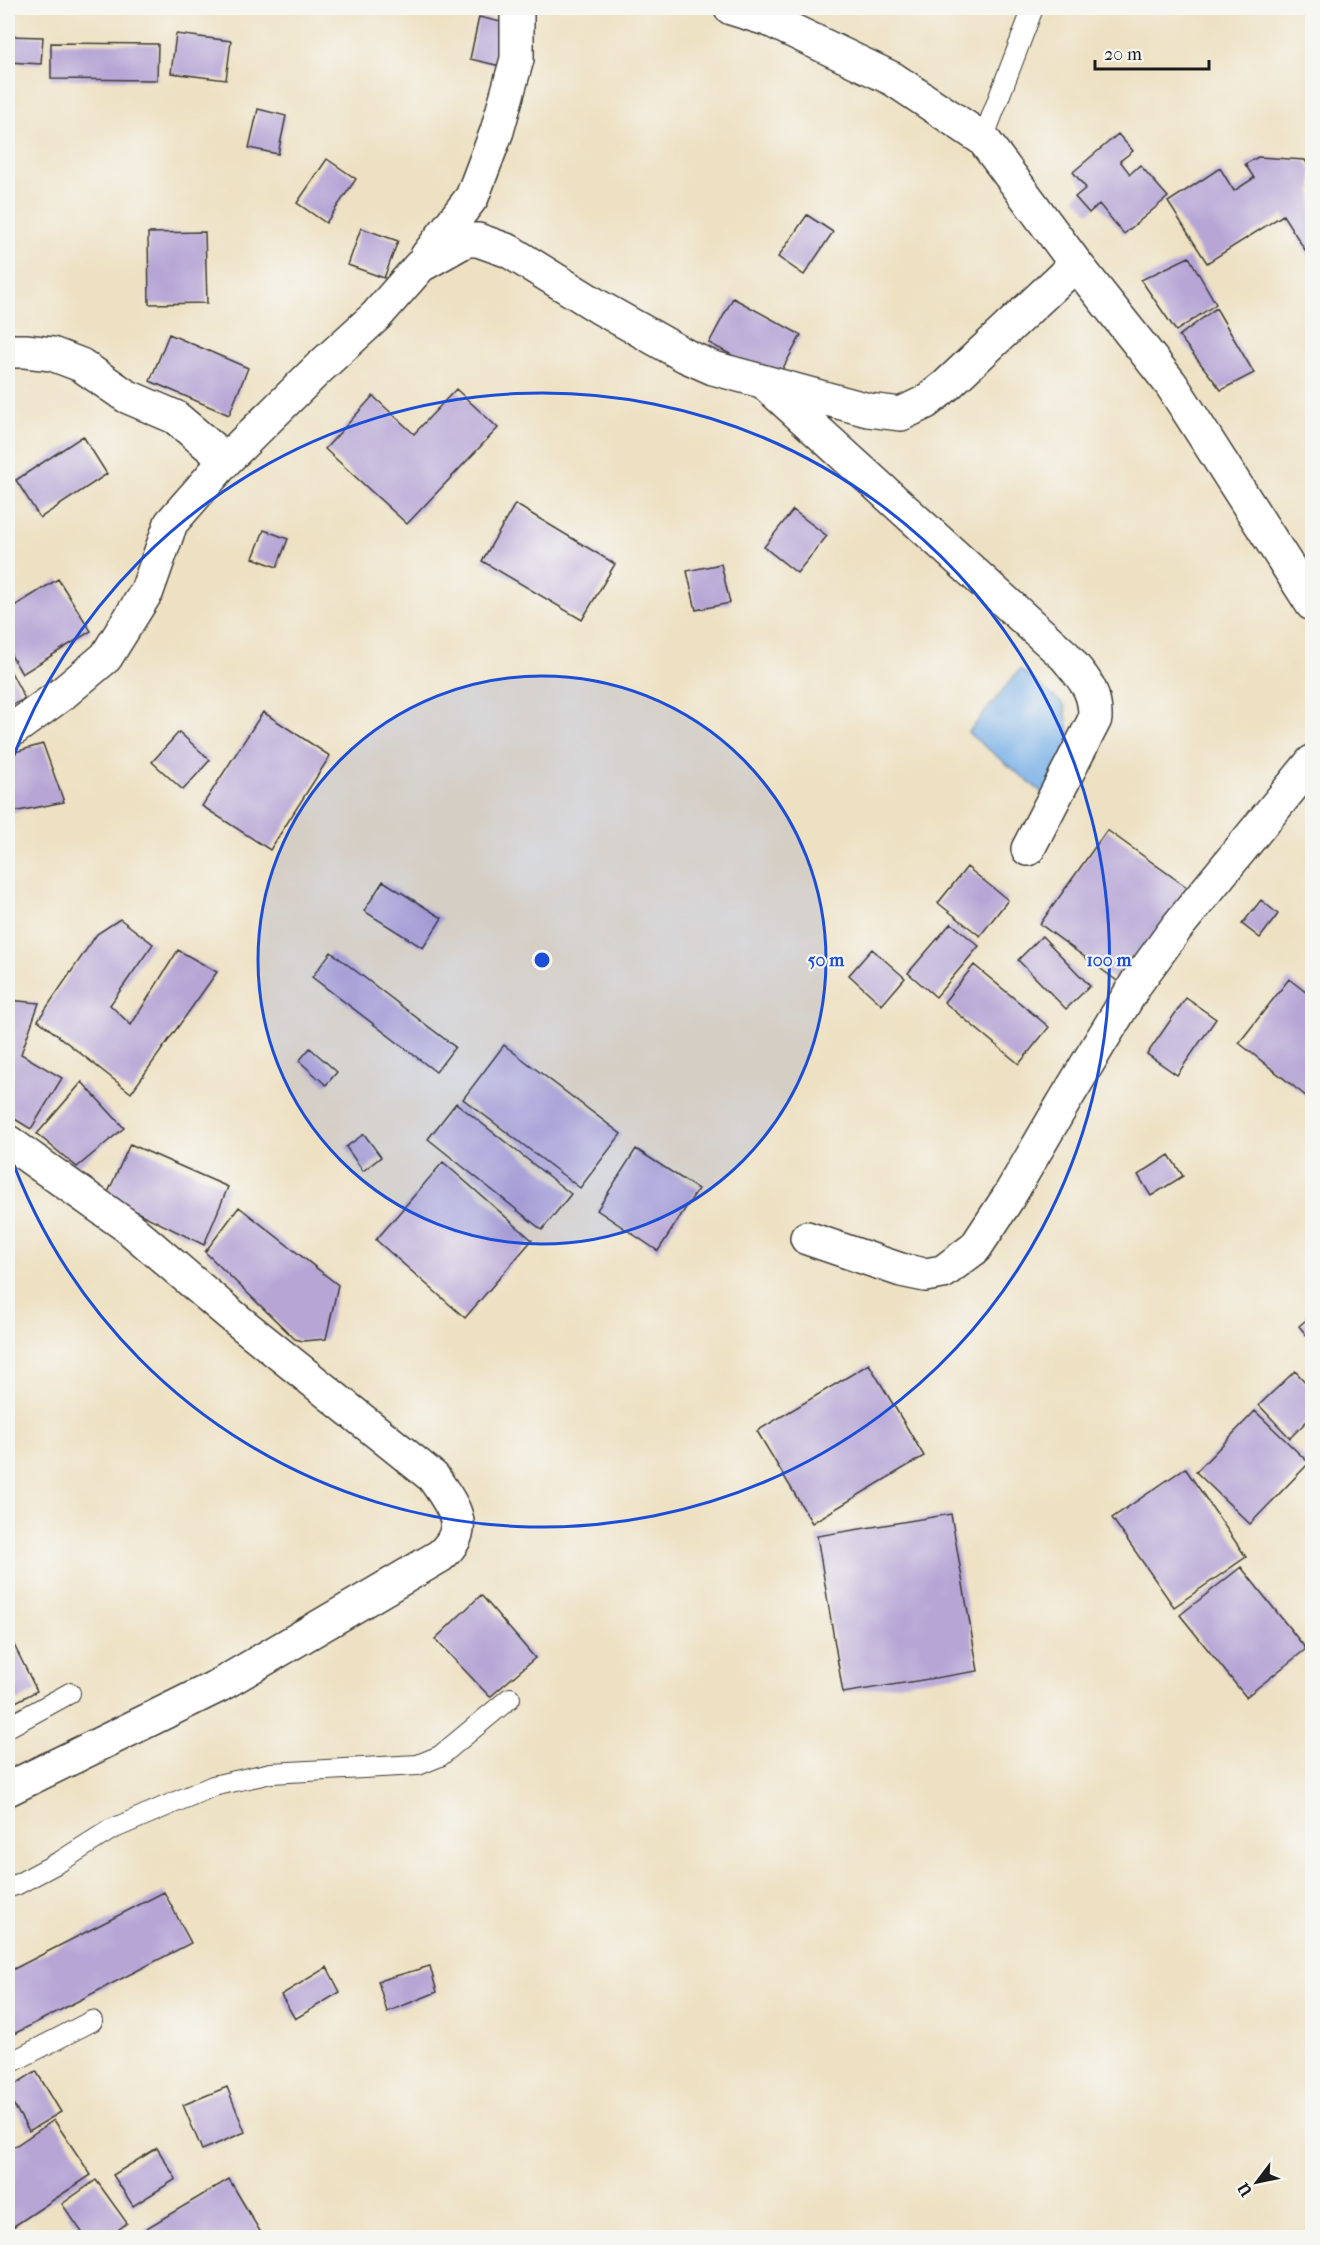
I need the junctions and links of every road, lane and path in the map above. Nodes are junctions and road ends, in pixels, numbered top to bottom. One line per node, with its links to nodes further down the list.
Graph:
1 (517, 8): 6 (street)
2 (731, 8): 4 (street)
3 (1033, 8): 4 (lane)
4 (983, 139): 5 (street)
5 (1076, 264): 8 (street); 10 (street)
6 (420, 266): 8 (street); 9 (street)
7 (8, 351): 9 (street)
8 (763, 382): 13 (street)
9 (226, 460): 11 (street)
10 (1312, 604)
11 (8, 733)
12 (1312, 762): 15 (street)
13 (1028, 849)
14 (8, 1143): 19 (street)
15 (807, 1238)
16 (70, 1693): 18 (lane)
17 (510, 1698): 20 (lane)
18 (8, 1727)
19 (8, 1789)
20 (8, 1887)
21 (92, 2020): 22 (lane)
22 (8, 2064)

